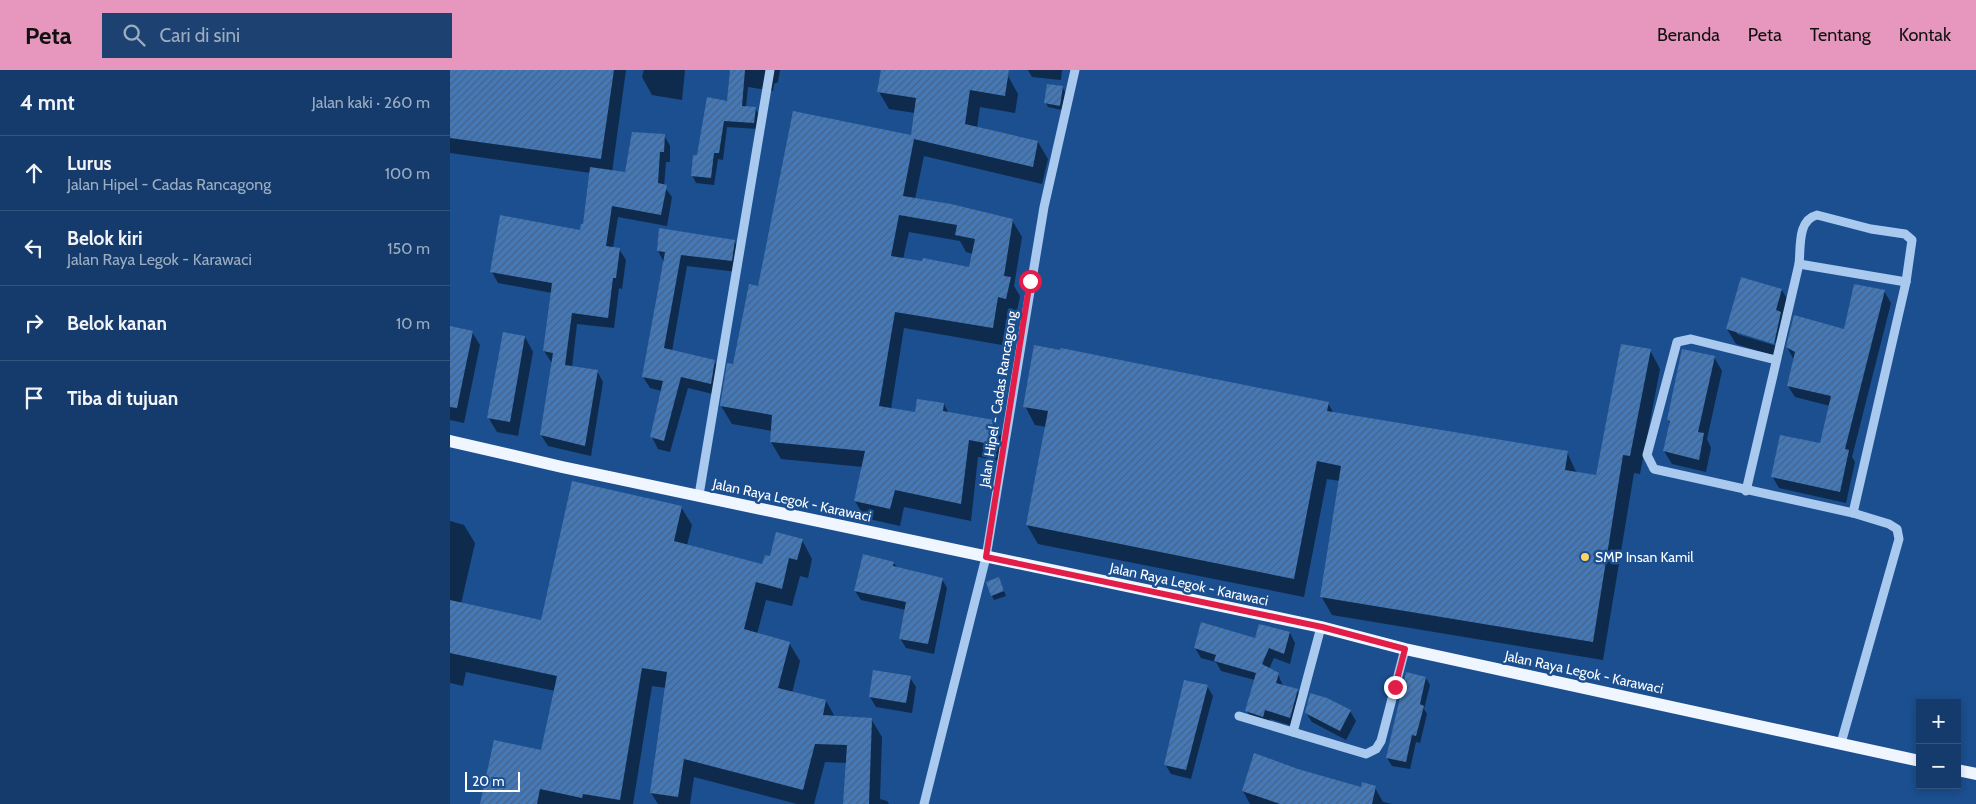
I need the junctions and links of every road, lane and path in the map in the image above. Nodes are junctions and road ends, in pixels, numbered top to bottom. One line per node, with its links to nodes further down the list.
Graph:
1 (770, 70): 8 (street)
2 (1075, 70): 10 (street, Jalan Hipel - Cadas Rancagong)
3 (1799, 264): 4 (street); 4 (street); 5 (street)
4 (1906, 282): 9 (street)
5 (1776, 360): 7 (street); 7 (street)
6 (450, 441): 8 (main road, Jalan Raya Legok - Karawaci)
7 (1746, 491): 9 (street)
8 (699, 495): 10 (main road, Jalan Raya Legok - Karawaci)
9 (1853, 513): 15 (street)
10 (986, 557): 11 (main road, Jalan Raya Legok - Karawaci); 19 (street, Jalan Hipel - Cadas Rancagong)
11 (1322, 627): 12 (main road, Jalan Raya Legok - Karawaci); 14 (street)
12 (1405, 649): 14 (street); 15 (main road, Jalan Raya Legok - Karawaci)
13 (1239, 716): 14 (street)
14 (1293, 732)
15 (1841, 744): 16 (main road, Jalan Raya Legok - Karawaci)
16 (1916, 760)
17 (1961, 771): 18 (main road)
18 (1976, 774)
19 (924, 804)

